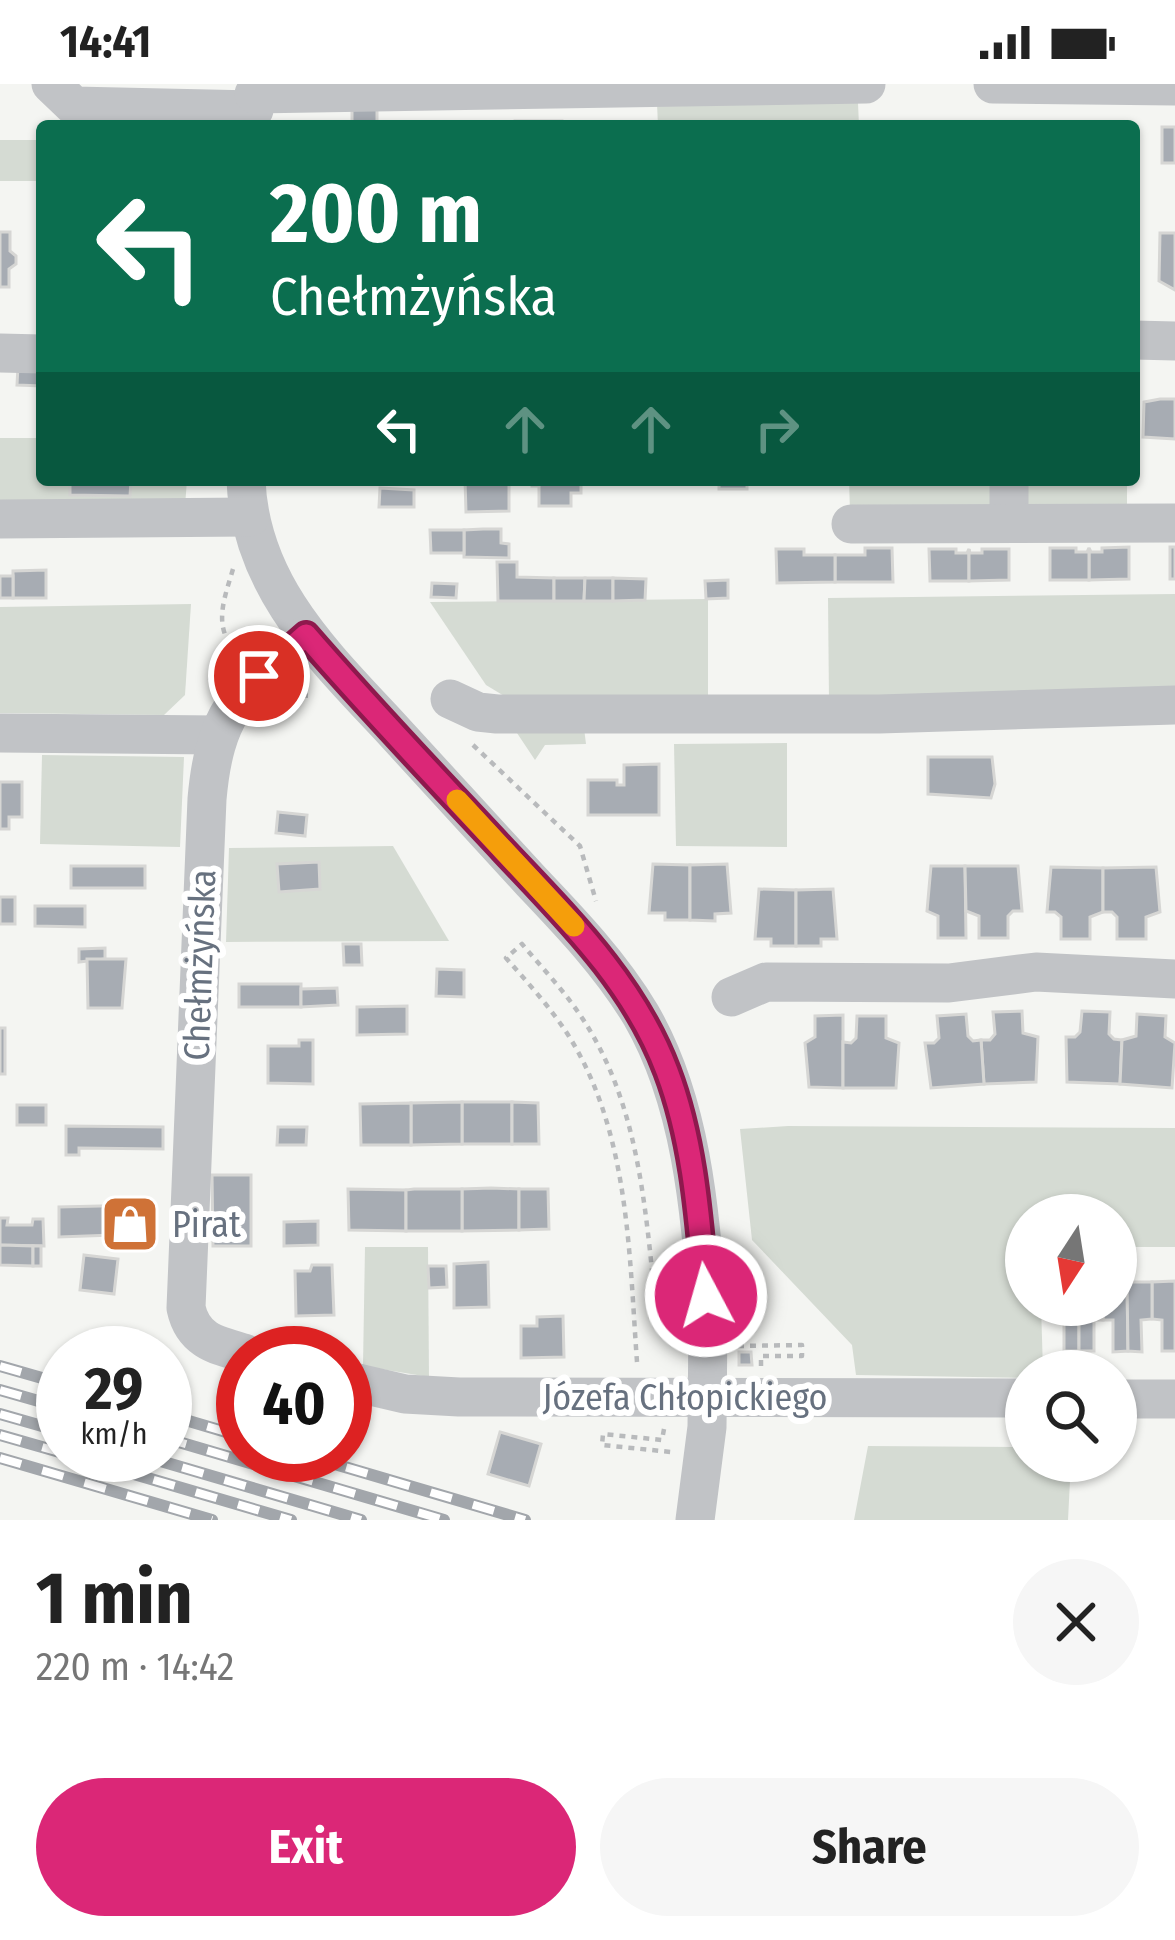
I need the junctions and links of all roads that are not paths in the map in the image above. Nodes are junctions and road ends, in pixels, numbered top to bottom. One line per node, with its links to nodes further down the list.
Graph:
1 (51, 84): 5 (street)
2 (866, 84): 5 (street)
3 (993, 84): 4 (street)
4 (1175, 86)
5 (255, 104)
6 (1140, 340): 7 (street)
7 (1175, 341)
8 (0, 353): 9 (street)
9 (36, 354)
10 (1009, 486): 15 (street)
11 (248, 498): 12 (street); 16 (street)
12 (0, 519)
13 (1175, 523): 15 (street)
14 (850, 524): 15 (street)
15 (1009, 524)
16 (306, 635): 20 (street, Chełmżyńska); 28 (street, bridge)
17 (450, 699): 18 (street)
18 (1175, 705)
19 (0, 733): 20 (street)
20 (218, 735): 23 (street, Chełmżyńska)
21 (1175, 979): 22 (street)
22 (731, 997)
23 (216, 1344)
24 (372, 1386): 25 (street, Józefa Chłopickiego)
25 (1005, 1398)
26 (1137, 1399): 27 (street)
27 (1175, 1399)
28 (695, 1520)

